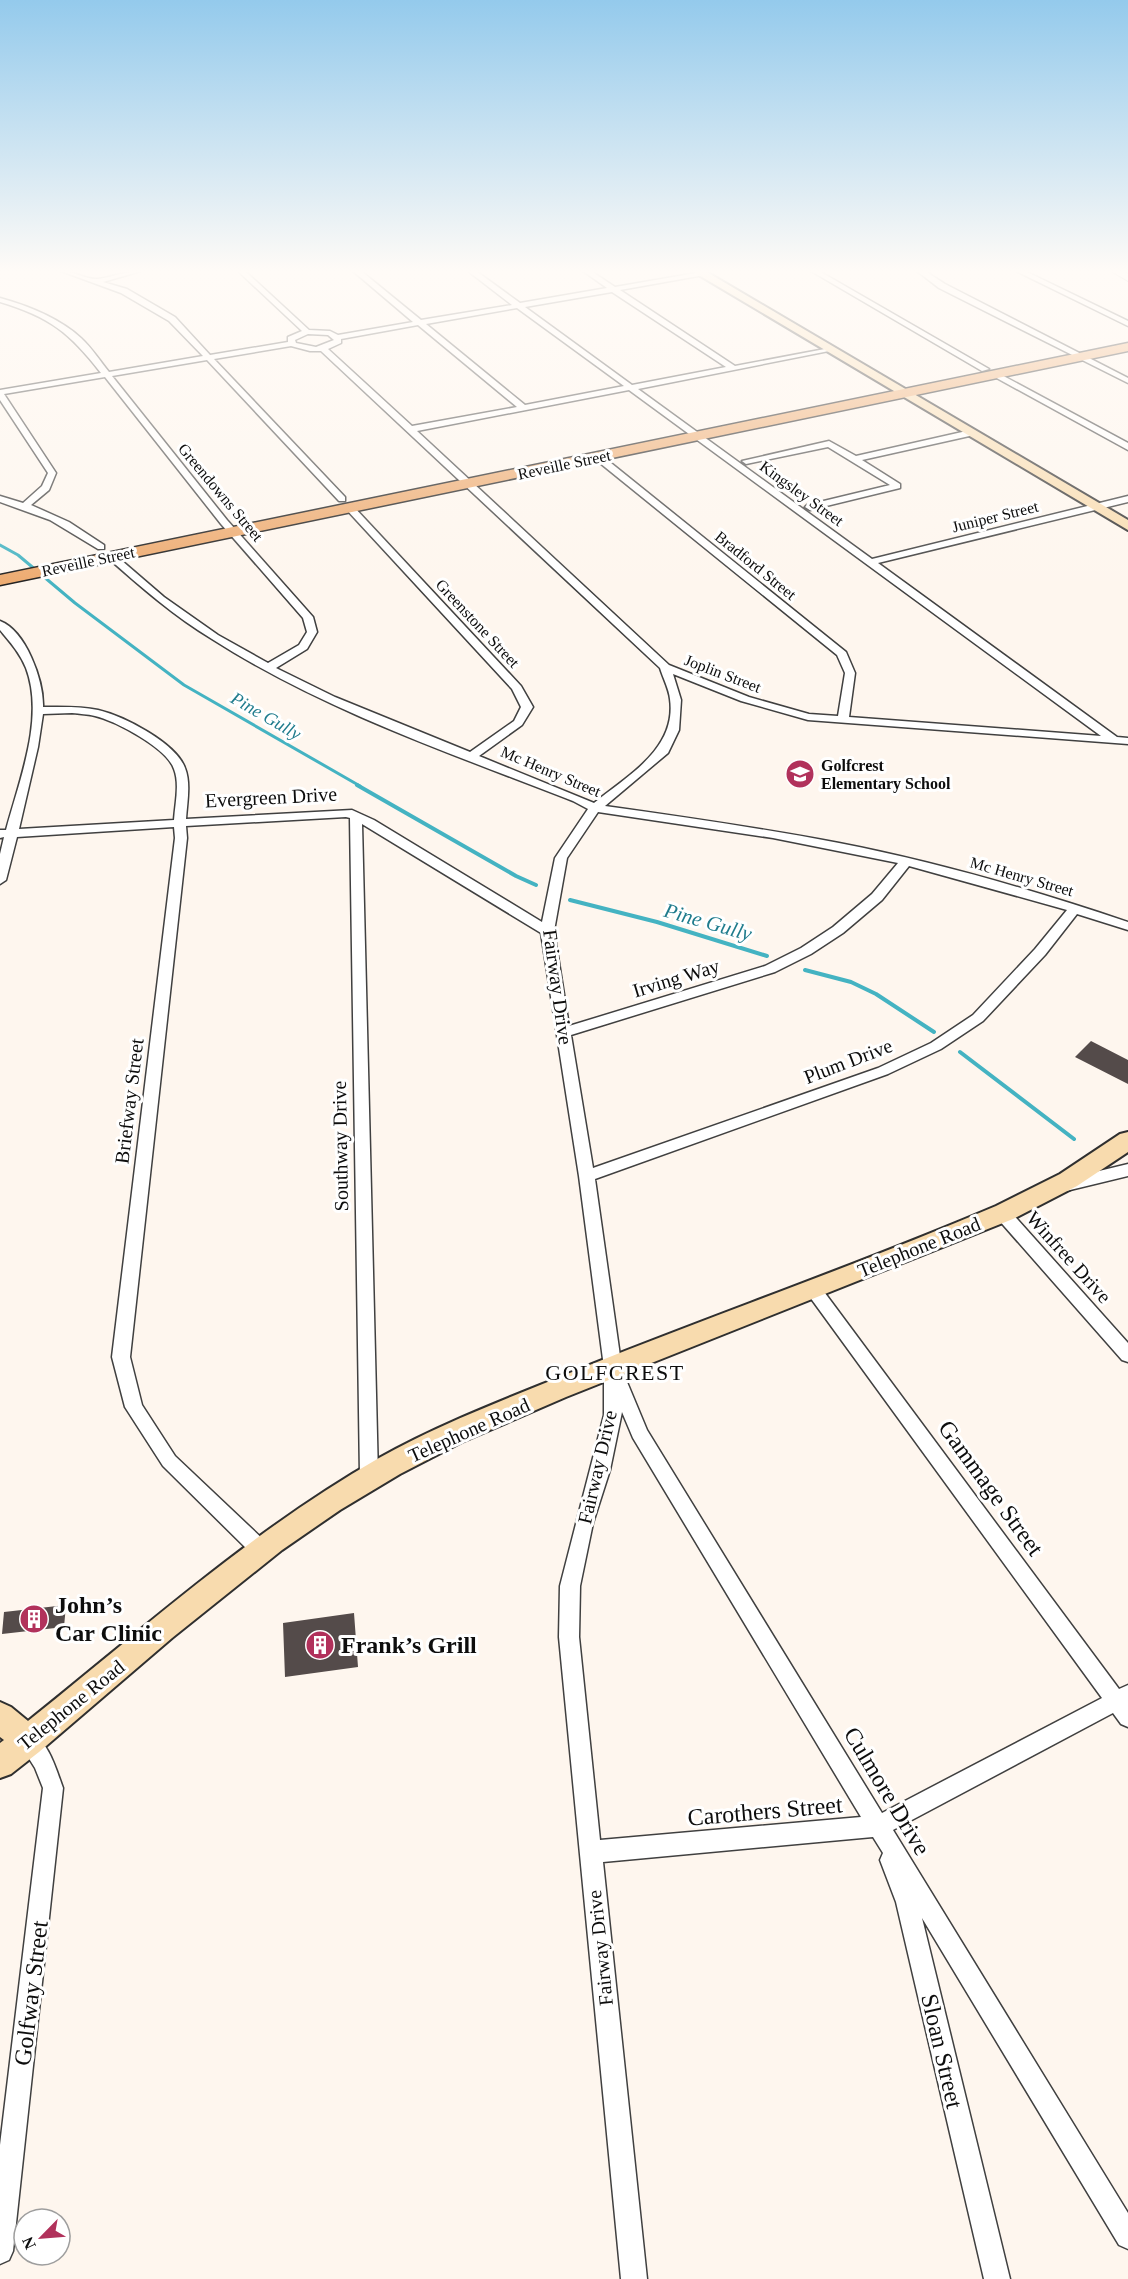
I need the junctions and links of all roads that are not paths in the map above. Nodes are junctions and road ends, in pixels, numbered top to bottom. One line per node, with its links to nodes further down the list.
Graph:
1 (88, 377): 13 (street)
2 (110, 377): 30 (street, Greendowns Street)
3 (227, 377): 25 (street, Greenstone Street)
4 (355, 377): 15 (street, Joplin Street)
5 (486, 377): 14 (street)
6 (619, 377): 11 (street, Kingsley Street)
7 (683, 377): 11 (street)
8 (879, 377): 12 (main road)
9 (964, 377): 12 (main road, Reveille Street)
10 (1001, 377): 18 (street)
11 (632, 387): 14 (street); 16 (street, Kingsley Street)
12 (901, 390): 16 (main road, Reveille Street); 17 (main road)
13 (0, 393): 26 (street)
14 (524, 408): 15 (street)
15 (412, 429): 22 (street, Joplin Street)
16 (694, 432): 19 (main road, Reveille Street); 22 (main road, Reveille Street); 32 (street, Kingsley Street)
17 (971, 433): 20 (street); 28 (main road)
18 (1128, 447)
19 (598, 457): 22 (main road, Reveille Street); 40 (street, Bradford Street)
20 (855, 459): 21 (street); 27 (street)
21 (746, 462)
22 (466, 479): 25 (main road, Reveille Street); 38 (street, Joplin Street)
23 (1128, 499): 28 (street, Juniper Street)
24 (0, 500): 26 (street, Mc Henry Street)
25 (346, 504): 30 (main road, Reveille Street); 43 (street, Greenstone Street)
26 (26, 505): 31 (street, Mc Henry Street)
27 (810, 507)
28 (1096, 507): 29 (main road); 32 (street, Juniper Street)
29 (1128, 526)
30 (228, 527): 31 (main road, Reveille Street); 37 (street, Greendowns Street)
31 (106, 552): 33 (main road, Reveille Street); 37 (street, Mc Henry Street)
32 (870, 562): 41 (street, Kingsley Street)
33 (46, 565): 34 (main road, Reveille Street); 35 (main road, Reveille Street)
34 (7, 567)
35 (0, 580)
36 (0, 624): 39 (street)
37 (269, 667): 43 (street, Mc Henry Street)
38 (665, 667): 40 (street, Joplin Street); 44 (street, Fairway Drive)
39 (38, 711): 46 (street, Briefway Street); 47 (street)
40 (843, 720): 41 (street, Joplin Street)
41 (1114, 740): 42 (street, Joplin Street)
42 (1128, 741)
43 (472, 756): 44 (street, Mc Henry Street)
44 (595, 808): 48 (street, Mc Henry Street); 52 (street, Fairway Drive)
45 (356, 816): 46 (street, Evergreen Drive); 52 (street, Evergreen Drive); 62 (street, Southway Drive)
46 (178, 822): 47 (street, Evergreen Drive); 63 (street, Briefway Street)
47 (6, 833): 49 (street)
48 (906, 862): 50 (street, Mc Henry Street); 53 (street, Irving Way)
49 (0, 880)
50 (1075, 908): 51 (street, Mc Henry Street); 56 (street, Plum Drive)
51 (1128, 926)
52 (547, 931): 53 (street, Fairway Drive)
53 (564, 1032): 56 (street, Fairway Drive)
54 (1128, 1140): 57 (main road, Telephone Road)
55 (1128, 1170): 57 (street)
56 (588, 1176): 61 (street, Fairway Drive)
57 (1054, 1188): 58 (main road, Telephone Road)
58 (1003, 1214): 59 (main road, Telephone Road); 60 (street, Winfree Drive)
59 (813, 1289): 61 (main road, Telephone Road); 64 (street, Gammage Street)
60 (1128, 1355)
61 (613, 1367): 62 (main road, Telephone Road); 68 (street, Culmore Drive); 69 (street, Fairway Drive)
62 (369, 1476): 63 (main road, Telephone Road)
63 (260, 1549): 66 (main road, Telephone Road)
64 (1124, 1704): 68 (street, Carothers Street)
65 (0, 1717): 66 (main road)
66 (28, 1742): 67 (main road, Telephone Road); 71 (street, Golfway Street)
67 (0, 1763)
68 (878, 1826): 69 (street, Carothers Street); 70 (street, Culmore Drive); 73 (street, Sloan Street)
69 (590, 1852): 72 (street, Fairway Drive)
70 (1128, 2236)
71 (0, 2251)
72 (634, 2279)
73 (997, 2279)

